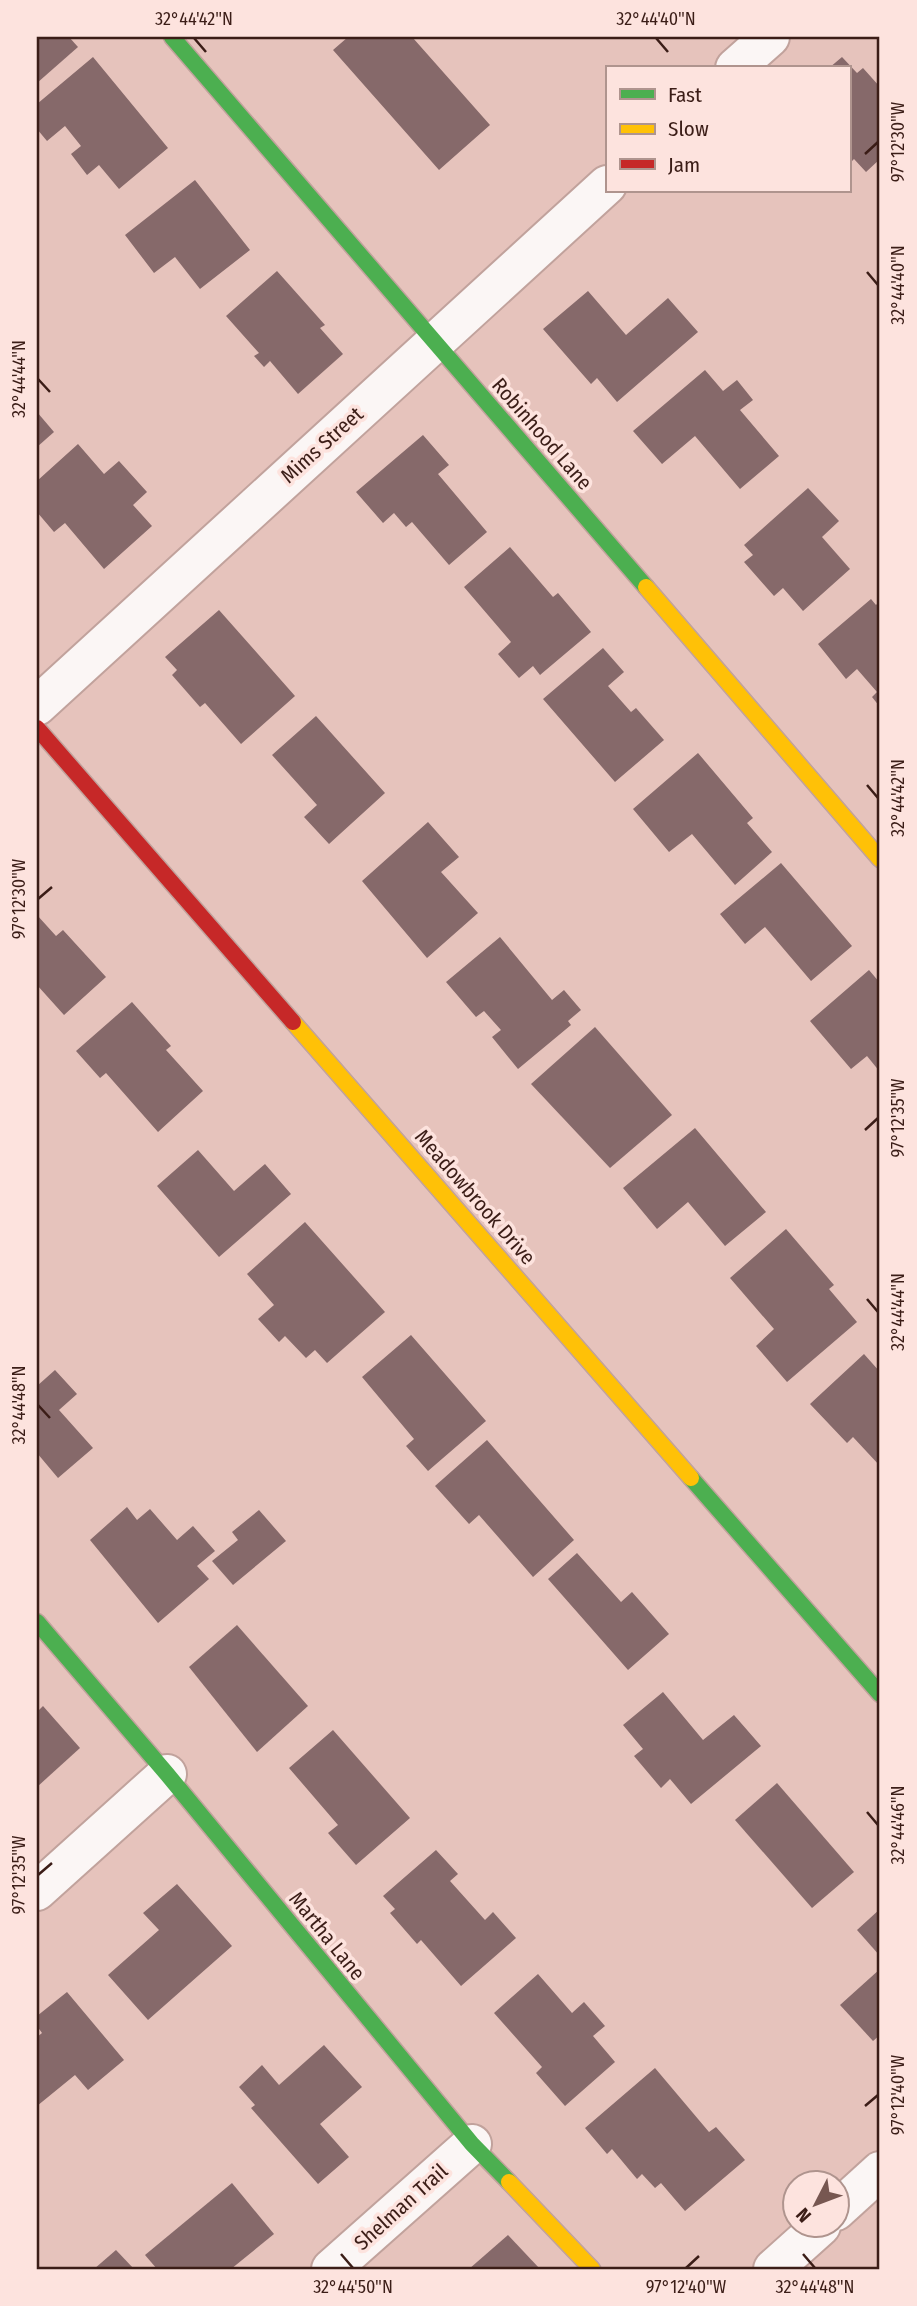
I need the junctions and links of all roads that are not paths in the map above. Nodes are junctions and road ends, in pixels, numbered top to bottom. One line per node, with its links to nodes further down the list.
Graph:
1 (172, 37): 5 (street, Robinhood Lane)
2 (770, 37): 3 (street)
3 (737, 66)
4 (606, 186): 5 (street, Mims Street)
5 (435, 342): 6 (street, Mims Street); 8 (street, Robinhood Lane)
6 (37, 706)
7 (37, 729): 10 (street, Meadowbrook Drive)
8 (880, 859)
9 (37, 1622): 11 (street, Martha Lane)
10 (880, 1694)
11 (167, 1774): 12 (street); 13 (street, Martha Lane)
12 (37, 1891)
13 (472, 2144): 17 (street, Shelman Trail); 18 (street, Martha Lane)
14 (880, 2171): 15 (street)
15 (850, 2198)
16 (805, 2240): 19 (street)
17 (331, 2269)
18 (592, 2269)
19 (773, 2269)

